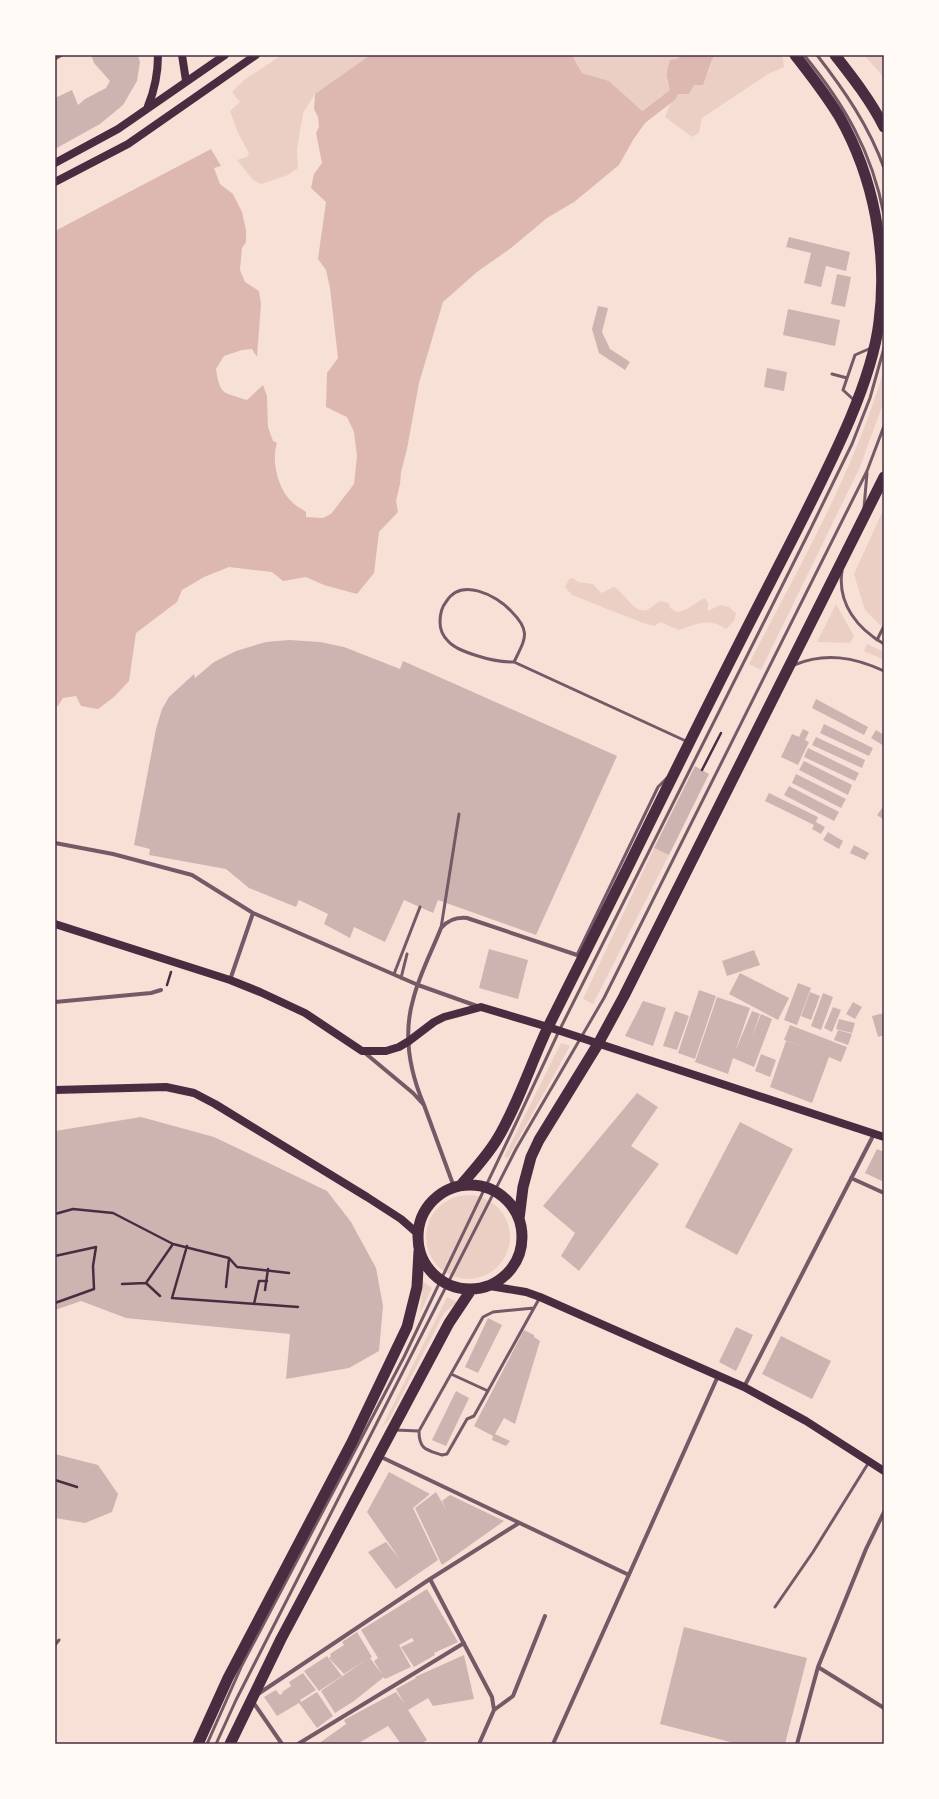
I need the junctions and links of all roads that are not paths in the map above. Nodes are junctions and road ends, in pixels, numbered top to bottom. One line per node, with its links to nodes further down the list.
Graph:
1 (62, 55): 10 (lane)
2 (158, 55): 12 (main road)
3 (182, 55): 11 (main road)
4 (225, 55): 11 (main road)
5 (256, 55): 16 (main road)
6 (795, 55): 18 (highway)
7 (804, 55): 17 (lane)
8 (817, 55): 15 (lane)
9 (835, 55): 13 (highway)
10 (55, 59)
11 (186, 81): 12 (main road)
12 (148, 107): 14 (main road)
13 (884, 127)
14 (55, 163)
15 (884, 168)
16 (55, 182)
17 (884, 215)
18 (879, 347): 20 (lane); 21 (highway); 49 (lane)
19 (832, 374): 20 (lane)
20 (847, 378): 21 (lane)
21 (857, 402): 33 (highway)
22 (884, 426): 23 (lane)
23 (867, 471): 25 (lane); 50 (lane)
24 (884, 477): 25 (highway)
25 (863, 521): 26 (highway)
26 (843, 561): 28 (lane); 31 (highway)
27 (884, 626): 28 (lane)
28 (877, 640): 29 (lane)
29 (884, 644)
30 (514, 662): 30 (lane); 33 (lane)
31 (790, 667): 32 (lane); 52 (highway)
32 (884, 671)
33 (689, 743): 41 (highway)
34 (458, 814): 39 (lane)
35 (55, 843): 37 (street)
36 (420, 907): 42 (lane)
37 (253, 913): 42 (street); 44 (street)
38 (55, 924): 44 (main road)
39 (441, 928): 41 (street); 45 (street)
40 (408, 954): 43 (lane)
41 (580, 956): 49 (highway)
42 (394, 974): 43 (street)
43 (401, 978): 45 (street)
44 (230, 980): 53 (main road)
45 (418, 985): 48 (street); 51 (street)
46 (161, 990): 47 (street)
47 (55, 1002)
48 (481, 1008): 49 (main road); 51 (main road)
49 (553, 1029): 50 (main road); 59 (highway); 60 (lane)
50 (582, 1038): 52 (main road); 60 (lane)
51 (408, 1041): 53 (main road); 55 (street)
52 (598, 1044): 56 (main road); 62 (highway)
53 (362, 1051): 55 (street)
54 (55, 1090): 63 (main road)
55 (424, 1105): 59 (street)
56 (874, 1134): 57 (main road); 58 (street)
57 (884, 1137)
58 (852, 1178): 61 (street); 72 (street)
59 (457, 1186): 60 (highway); 63 (highway)
60 (490, 1189): 62 (highway); 65 (lane); 65 (lane)
61 (884, 1193)
62 (519, 1219): 66 (highway)
63 (417, 1233): 64 (highway)
64 (419, 1251): 65 (highway); 92 (highway)
65 (444, 1283): 67 (highway); 93 (lane); 94 (lane)
66 (490, 1286): 67 (highway); 68 (main road)
67 (471, 1290): 74 (highway)
68 (540, 1297): 69 (lane); 71 (main road)
69 (534, 1308): 70 (lane); 73 (lane)
70 (451, 1374): 73 (lane); 75 (lane)
71 (719, 1375): 72 (main road); 81 (street)
72 (744, 1387): 77 (main road)
73 (488, 1391): 75 (lane)
74 (393, 1430): 75 (lane); 76 (highway)
75 (419, 1431)
76 (379, 1456): 80 (street); 89 (highway)
77 (869, 1462): 78 (main road); 83 (lane)
78 (884, 1471)
79 (884, 1512): 88 (street)
80 (519, 1522): 81 (street); 82 (street)
81 (629, 1575): 99 (street)
82 (430, 1579): 86 (street); 89 (street)
83 (775, 1607)
84 (545, 1616): 91 (street)
85 (59, 1640): 87 (lane)
86 (464, 1643): 91 (street); 97 (street)
87 (55, 1645)
88 (818, 1667): 90 (street); 100 (street)
89 (251, 1698): 95 (highway); 96 (street)
90 (884, 1708)
91 (494, 1710): 98 (street)
92 (198, 1744)
93 (206, 1744)
94 (216, 1744)
95 (230, 1744)
96 (282, 1744)
97 (298, 1744)
98 (479, 1744)
99 (553, 1744)
100 (798, 1744)

